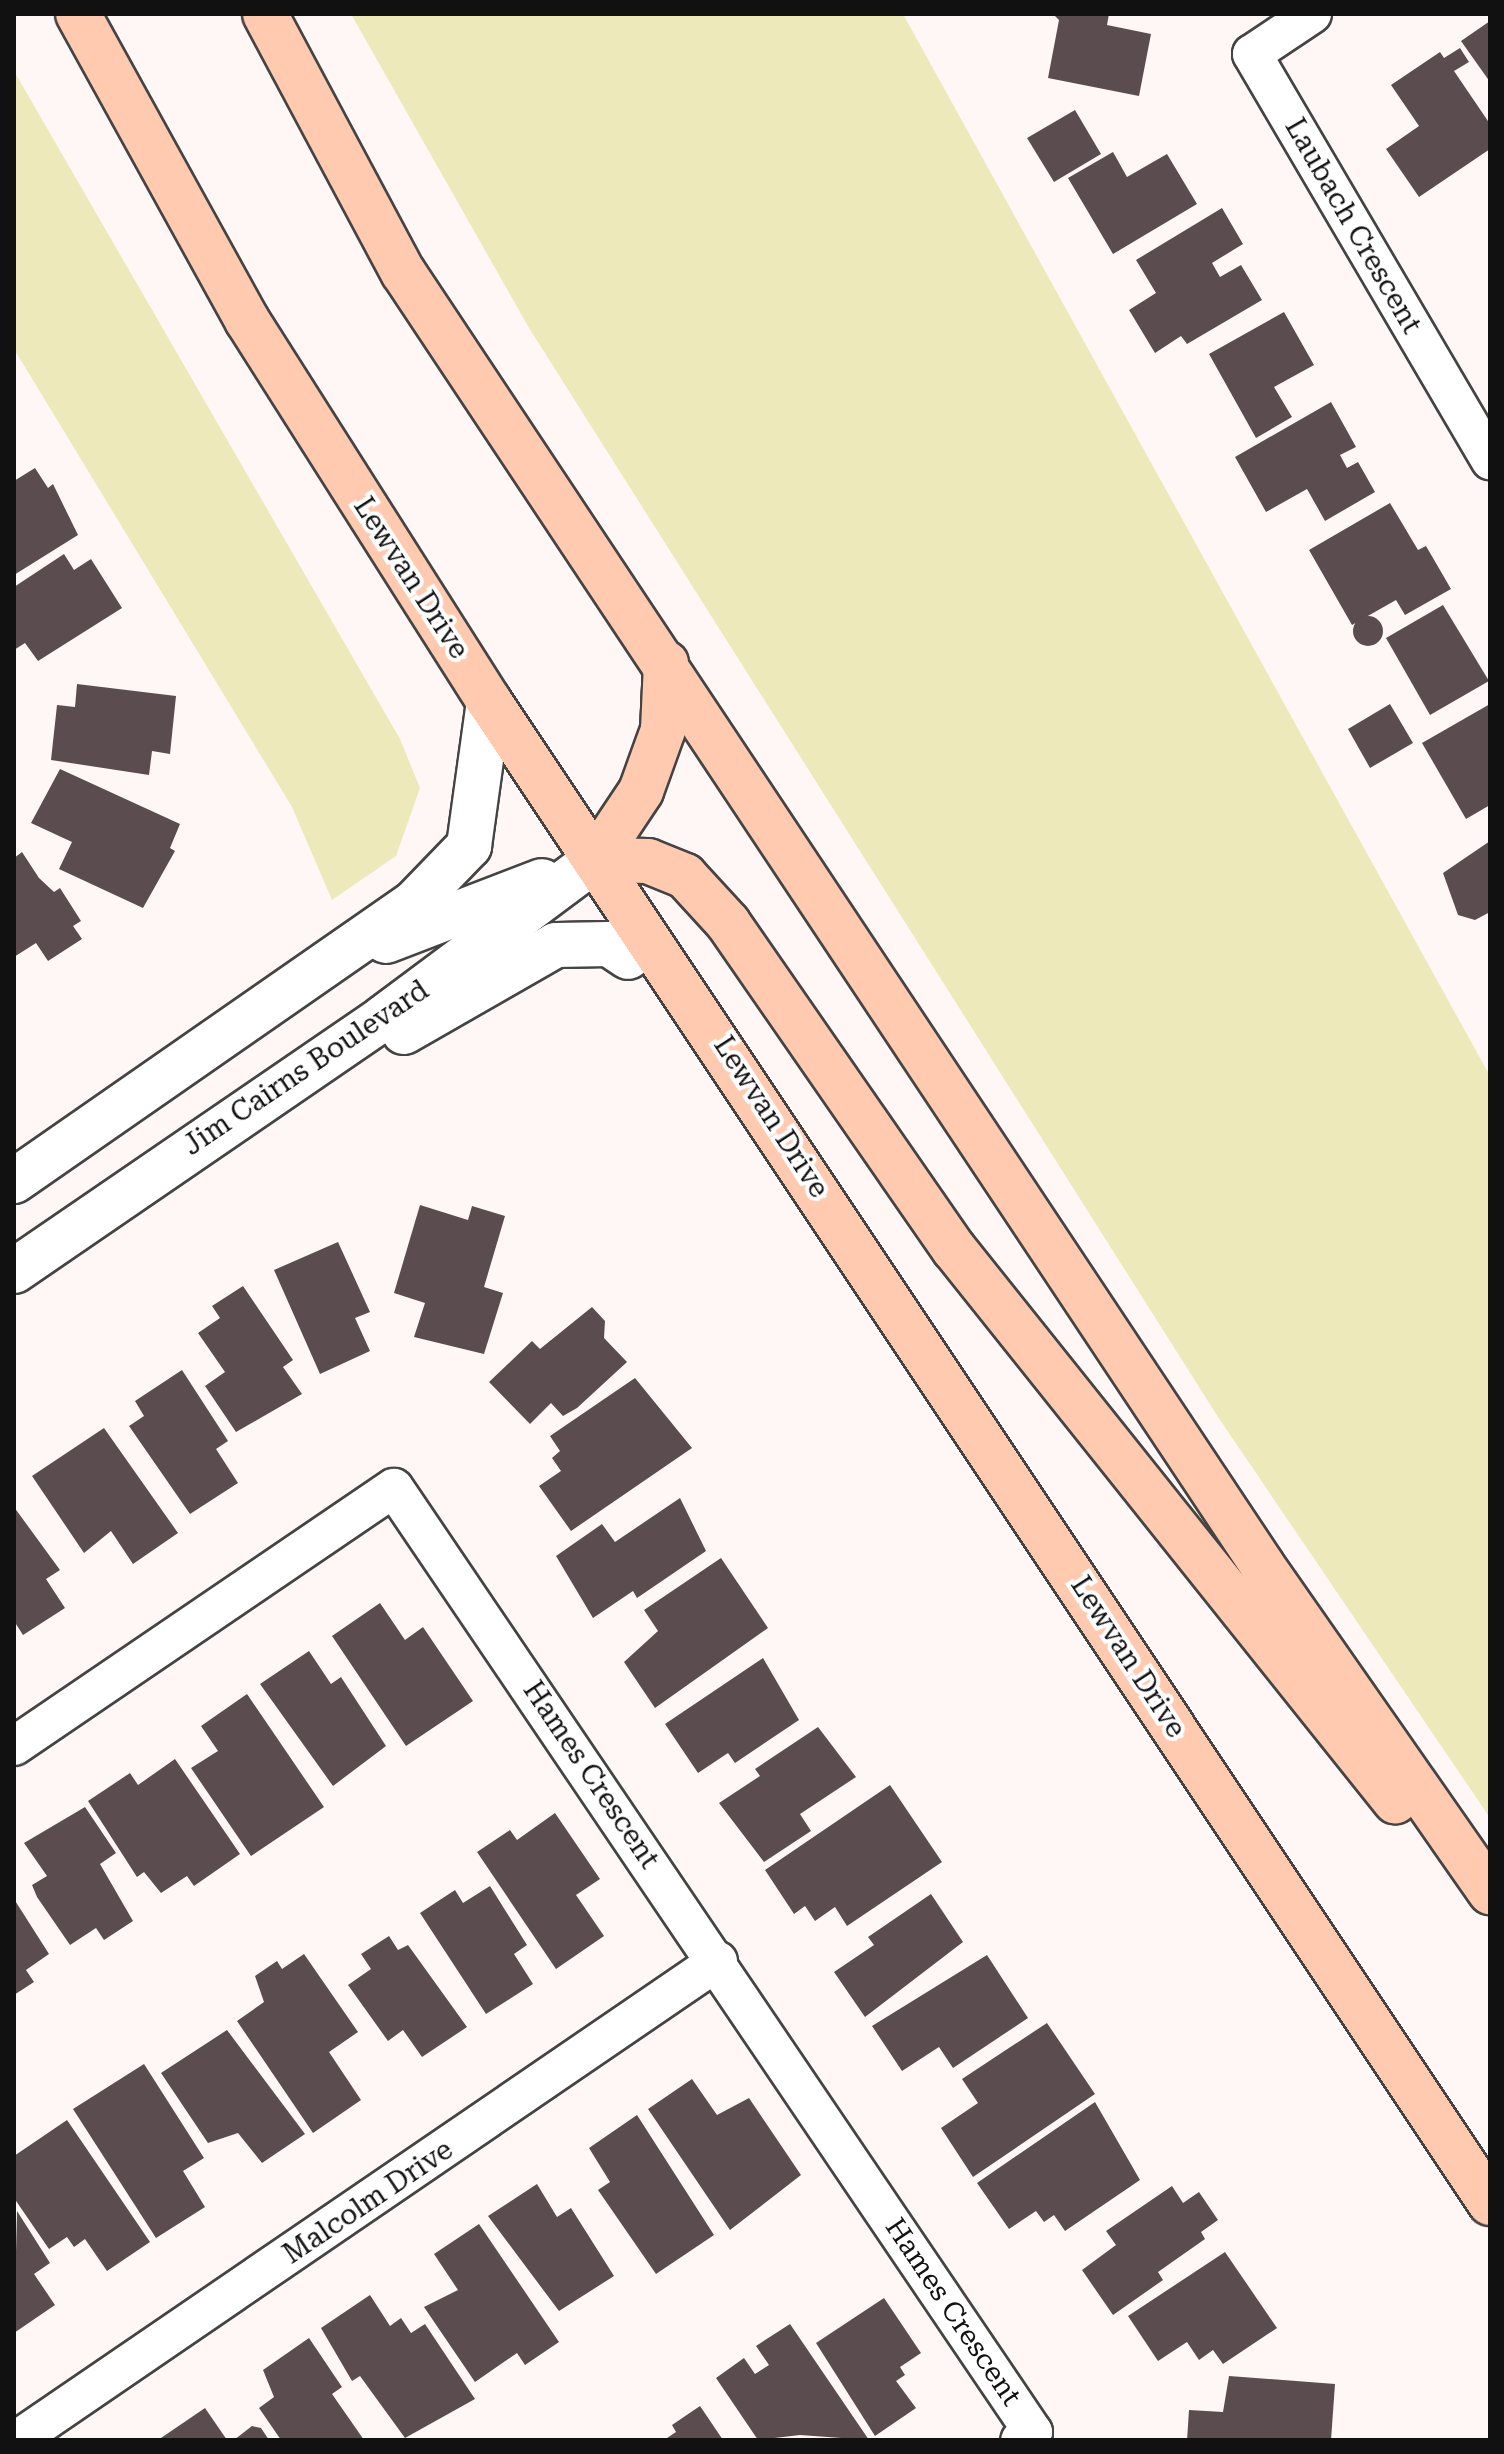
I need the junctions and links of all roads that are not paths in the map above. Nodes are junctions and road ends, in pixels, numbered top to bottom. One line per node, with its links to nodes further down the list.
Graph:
1 (78, 14): 6 (main road, Lewvan Drive)
2 (265, 14): 5 (main road)
3 (1312, 14): 4 (street, Laubach Crescent)
4 (1490, 460)
5 (666, 663): 7 (main road); 15 (main road)
6 (489, 701): 7 (main road, Lewvan Drive); 9 (street)
7 (595, 860): 9 (street); 10 (main road, Lewvan Drive); 11 (street, Jim Cairns Boulevard); 16 (main road)
8 (628, 957): 10 (main road); 11 (street)
9 (335, 961): 12 (street)
10 (701, 1011): 18 (main road, Lewvan Drive)
11 (220, 1127): 13 (street, Jim Cairns Boulevard)
12 (14, 1181)
13 (14, 1271)
14 (14, 1746): 17 (street, Hames Crescent)
15 (1490, 1892)
16 (1490, 1918)
17 (718, 1961): 19 (street, Malcolm Drive); 20 (street, Hames Crescent)
18 (1490, 2203)
19 (17, 2440)
20 (1020, 2440)

